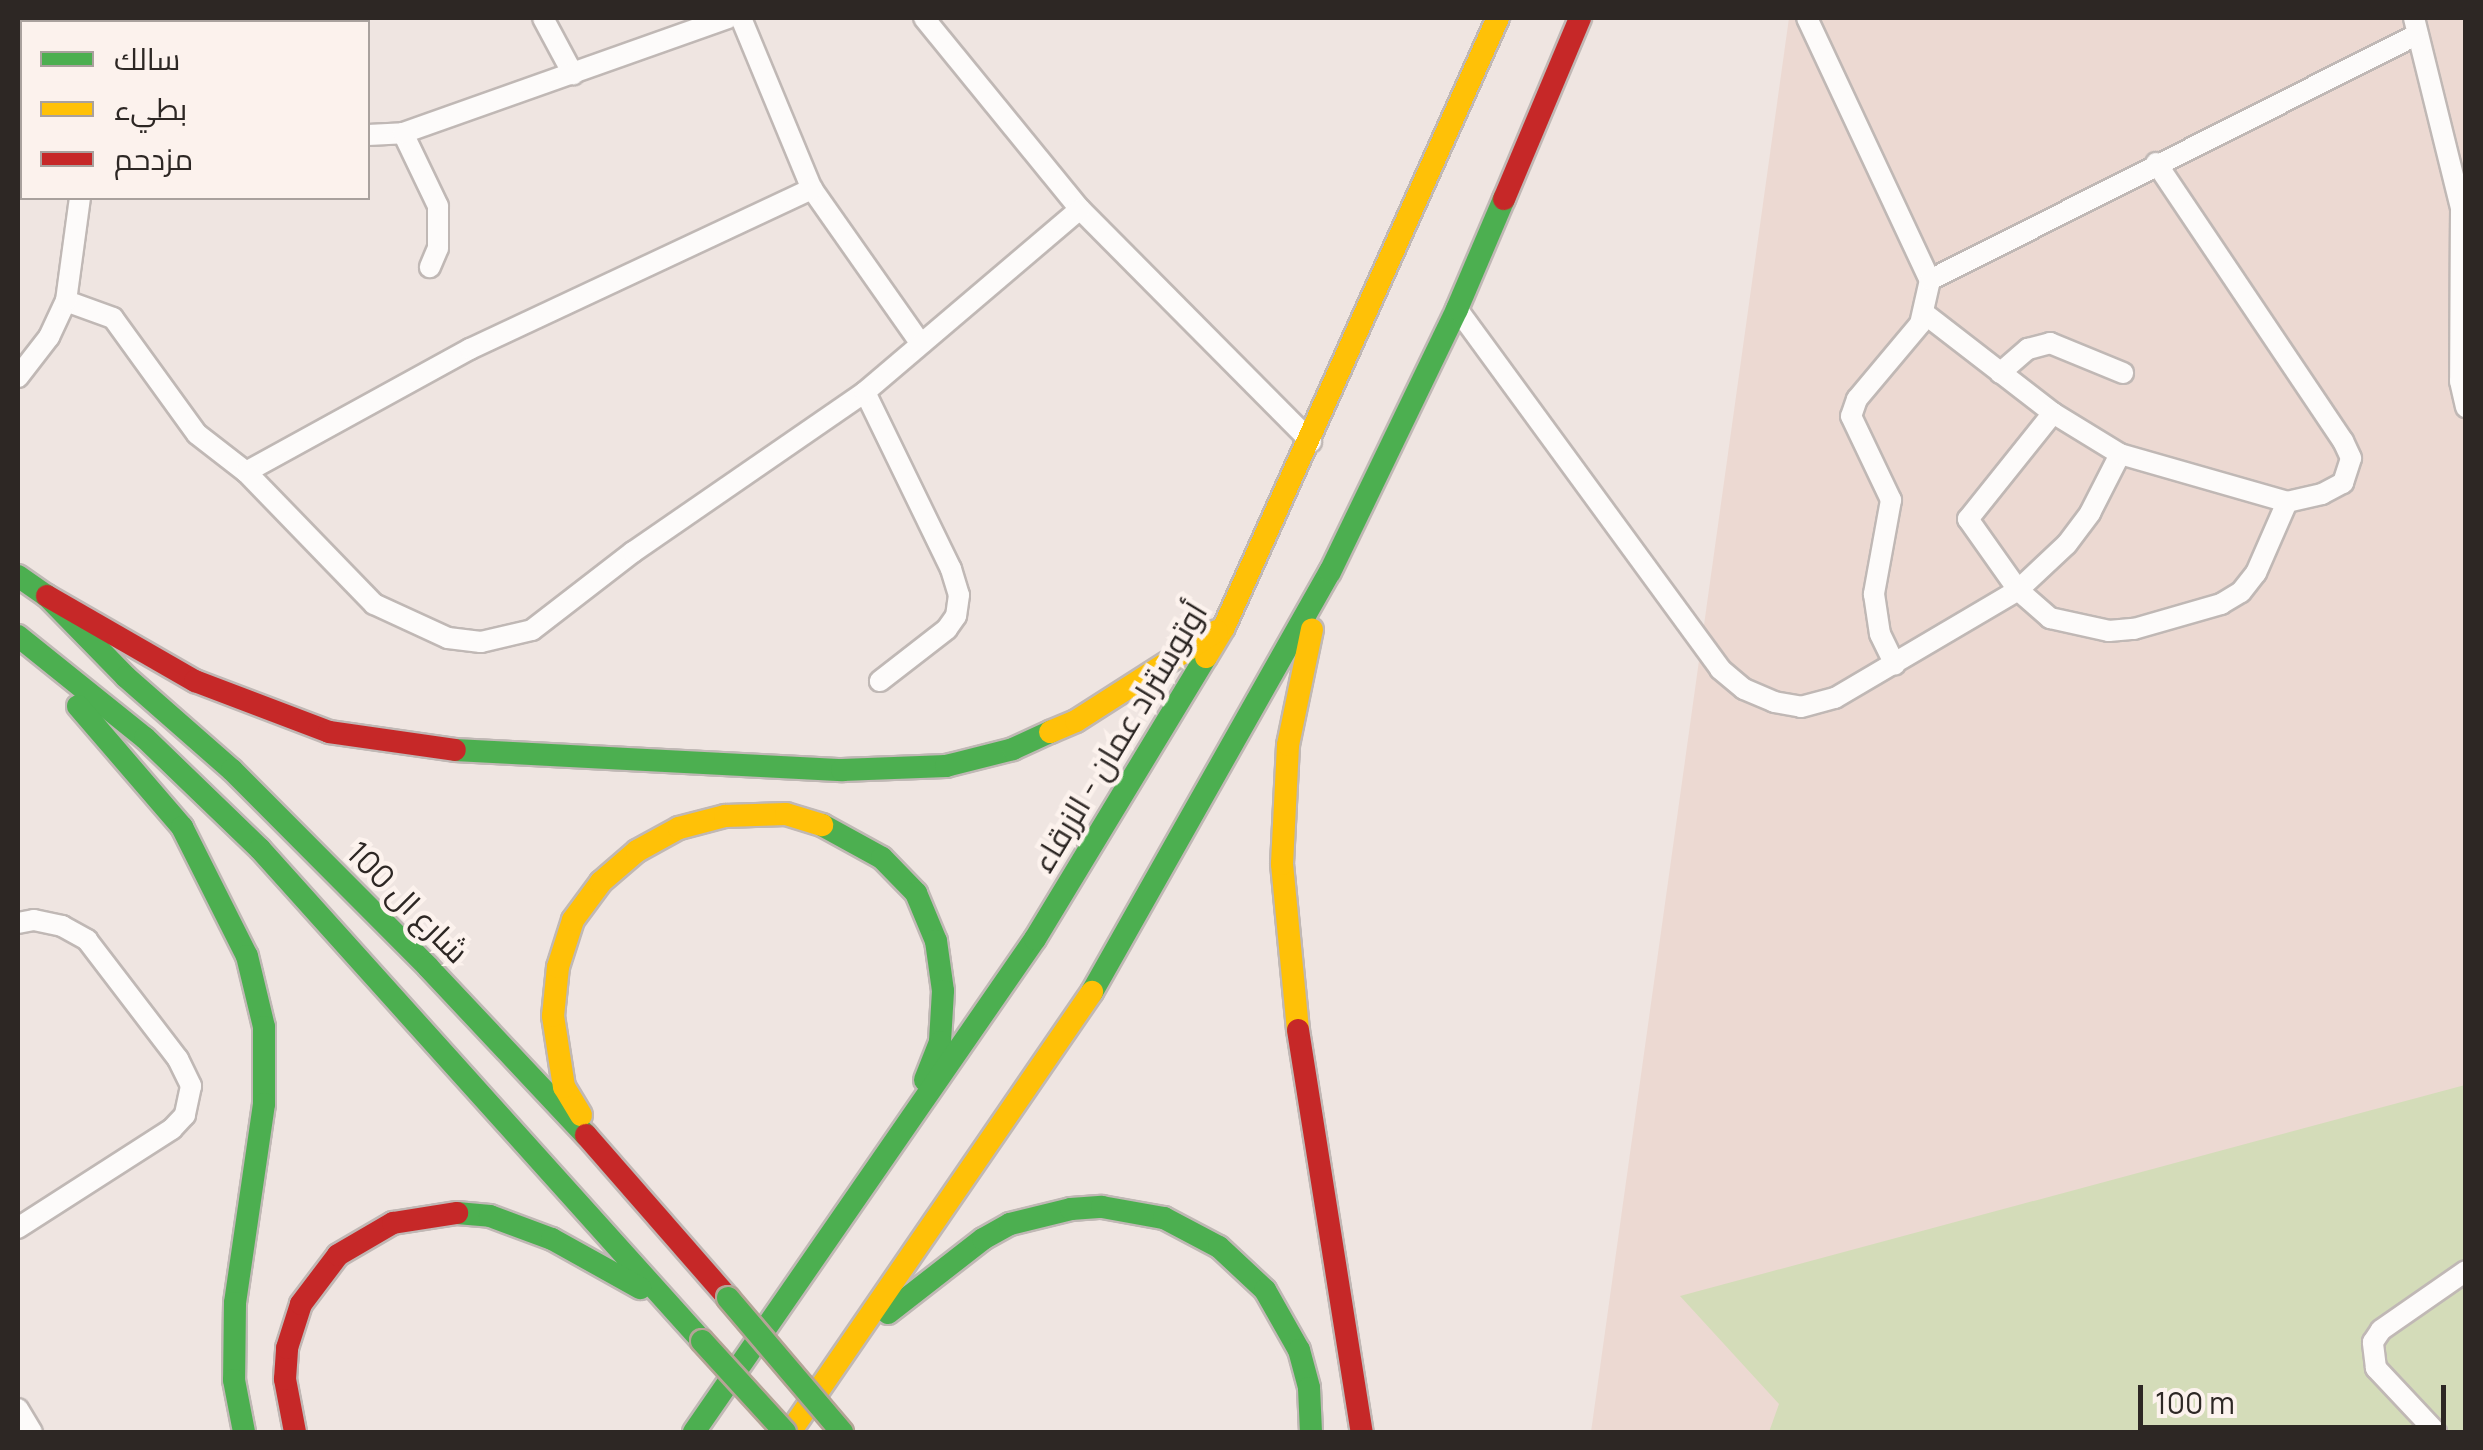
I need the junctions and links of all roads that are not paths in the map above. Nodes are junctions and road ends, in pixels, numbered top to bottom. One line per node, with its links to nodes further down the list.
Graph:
1 (543, 18): 9 (street)
2 (728, 18): 9 (street)
3 (740, 18): 13 (street)
4 (924, 18): 15 (street)
5 (1498, 18): 28 (highway, أوتوستراد عمان - الزرقاء)
6 (1580, 18): 19 (highway)
7 (1807, 18): 17 (street)
8 (2416, 26): 12 (street); 26 (street)
9 (573, 74): 10 (street)
10 (403, 134): 11 (street); 16 (street)
11 (370, 135)
12 (2156, 162): 17 (street); 31 (street)
13 (812, 189): 21 (street); 30 (street)
14 (80, 200): 18 (street)
15 (1080, 209): 21 (street); 28 (street)
16 (430, 267)
17 (1930, 280): 20 (street)
18 (66, 301): 24 (street); 30 (street)
19 (1457, 309): 32 (highway); 38 (street)
20 (1925, 314): 22 (street); 38 (street)
21 (921, 344): 25 (street)
22 (2000, 373): 23 (street); 27 (street)
23 (2122, 374)
24 (18, 377)
25 (864, 392): 30 (street); 39 (street)
26 (2466, 407)
27 (2053, 413): 29 (street); 34 (street)
28 (1311, 442): 36 (highway, أوتوستراد عمان - الزرقاء)
29 (2120, 454): 31 (street); 34 (street)
30 (246, 472)
31 (2287, 502): 34 (street)
32 (1330, 572): 46 (highway); 55 (highway)
33 (18, 576): 35 (highway, شارع ال 100)
34 (2018, 590): 38 (street)
35 (47, 596): 36 (highway); 42 (highway, شارع ال 100)
36 (1224, 628): 41 (highway, أوتوستراد عمان - الزرقاء)
37 (22, 639): 45 (highway); 49 (highway)
38 (1895, 665)
39 (880, 681)
40 (18, 923): 43 (street)
41 (892, 1150): 42 (highway); 51 (highway, أوتوستراد عمان - الزرقاء)
42 (602, 1152): 53 (highway, شارع ال 100, bridge)
43 (18, 1228)
44 (2466, 1272): 56 (street)
45 (667, 1303): 50 (highway); 52 (highway, bridge)
46 (862, 1332): 52 (highway); 54 (highway)
47 (18, 1409): 48 (street)
48 (32, 1432)
49 (244, 1432)
50 (295, 1432)
51 (694, 1432)
52 (787, 1432)
53 (842, 1432)
54 (1311, 1432)
55 (1362, 1432)
56 (2436, 1432)

